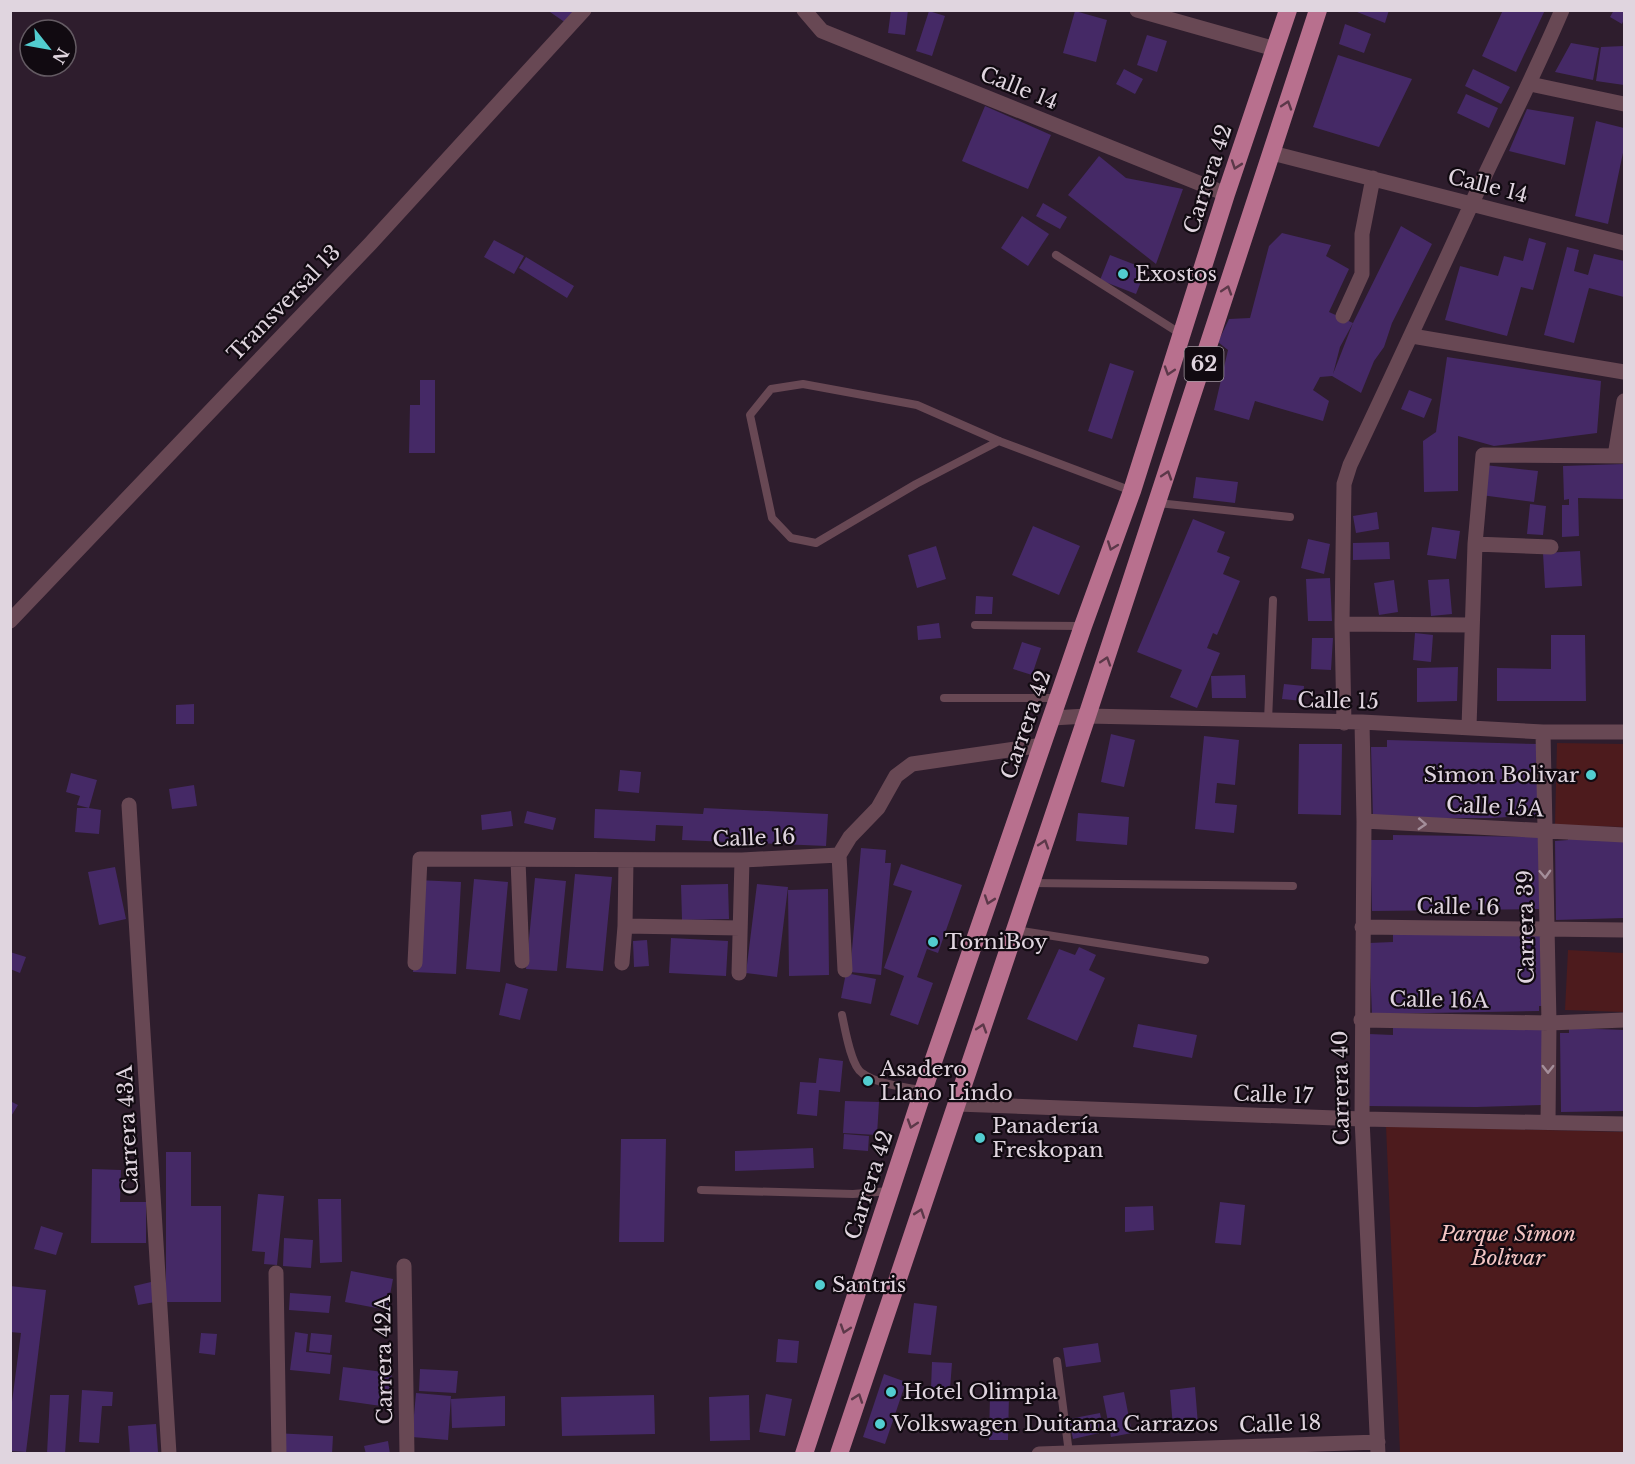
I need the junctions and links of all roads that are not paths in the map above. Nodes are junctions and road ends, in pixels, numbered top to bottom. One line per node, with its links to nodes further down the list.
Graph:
1 (584, 10): 29 (street, Transversal 13)
2 (804, 10): 12 (street, Calle 14)
3 (1137, 10): 7 (street)
4 (1288, 10): 7 (highway, Carrera 42 / 62)
5 (1318, 10): 10 (highway, 62, one-way to 5)
6 (1562, 10): 8 (street)
7 (1275, 49): 12 (highway, Carrera 42 / 62, one-way to 12)
8 (1530, 84): 9 (street); 13 (street)
9 (1624, 104)
10 (1272, 153): 11 (street, Calle 14); 24 (highway, 62, one-way to 10)
11 (1373, 178): 13 (street, Calle 14); 16 (street)
12 (1226, 194): 17 (highway, Carrera 42 / 62)
13 (1472, 203): 14 (street, Calle 14); 18 (street)
14 (1624, 243)
15 (1056, 255): 17 (lane)
16 (1343, 316)
17 (1180, 334): 23 (highway, Carrera 42 / 62, one-way to 23)
18 (1412, 336): 19 (street); 30 (street)
19 (1624, 372)
20 (1624, 401): 22 (street)
21 (999, 441): 21 (lane); 23 (lane)
22 (1620, 456): 26 (street)
23 (1132, 491): 33 (highway, Carrera 42 / 62, one-way to 33)
24 (1158, 503): 25 (lane); 36 (highway, 62, one-way to 24)
25 (1290, 517)
26 (1475, 544): 27 (street); 32 (street)
27 (1551, 547)
28 (1273, 600): 38 (lane)
29 (10, 621)
30 (1342, 624): 32 (street); 40 (street)
31 (975, 625): 33 (lane)
32 (1471, 625): 41 (street)
33 (1083, 626): 35 (highway, Carrera 42 / 62)
34 (944, 698): 35 (lane)
35 (1059, 698): 37 (highway, Carrera 42 / 62)
36 (1087, 716): 37 (street, Calle 15); 38 (street, Calle 15); 53 (highway, 62, one-way to 36)
37 (1052, 718): 44 (highway, Carrera 42 / 62)
38 (1268, 721): 40 (street, Calle 15)
39 (1362, 722): 40 (street, Calle 15); 41 (street, Calle 15); 46 (street, Carrera 40)
40 (1344, 723)
41 (1469, 727): 42 (street, Calle 15)
42 (1544, 732): 43 (street, Calle 15); 47 (street, Carrera 39)
43 (1624, 732)
44 (1043, 745): 49 (street); 71 (highway, Carrera 42 / 62, one-way to 71)
45 (129, 805): 83 (street, Carrera 43A)
46 (1364, 821): 47 (street, Calle 15A, one-way to 47); 56 (street, Carrera 40)
47 (1544, 831): 48 (street, Calle 15A); 58 (street, Carrera 39, one-way to 58)
48 (1624, 835)
49 (839, 855): 52 (street, Calle 16); 65 (street)
50 (518, 860): 51 (street, Calle 16); 62 (street); 63 (street, Calle 16)
51 (626, 860): 52 (street, Calle 16); 55 (street)
52 (742, 860): 57 (street)
53 (1031, 883): 54 (lane); 59 (highway, 62)
54 (1293, 886)
55 (625, 926): 57 (street); 64 (street)
56 (1362, 927): 58 (street, Calle 16); 68 (street, Carrera 40)
57 (740, 928): 66 (street)
58 (1547, 929): 60 (street, Calle 16); 70 (street, Carrera 39)
59 (1015, 930): 61 (lane); 72 (highway, 62, one-way to 59)
60 (1624, 930)
61 (1205, 960)
62 (522, 961)
63 (415, 963)
64 (622, 963)
65 (845, 970)
66 (739, 973)
67 (842, 1015): 71 (lane)
68 (1361, 1020): 70 (street, Calle 16A); 73 (street, Carrera 40)
69 (1624, 1020): 70 (street, Calle 16A)
70 (1549, 1023): 74 (street, Carrera 39, one-way to 74)
71 (924, 1091): 77 (highway, Carrera 42 / 62, one-way to 77)
72 (957, 1104): 73 (street, Calle 17); 87 (highway, 62, one-way to 72)
73 (1362, 1119): 74 (street, Calle 17); 81 (street, Carrera 40)
74 (1548, 1122): 75 (street, Calle 17)
75 (1624, 1124)
76 (701, 1190): 77 (lane)
77 (890, 1191): 86 (highway, Carrera 42 / 62, one-way to 86)
78 (404, 1266): 85 (street, Carrera 42A)
79 (276, 1273): 84 (street)
80 (1057, 1361): 82 (lane)
81 (1378, 1448): 82 (street, Calle 18)
82 (1069, 1452): 88 (street, Calle 18)
83 (169, 1454)
84 (279, 1454)
85 (406, 1454)
86 (804, 1454)
87 (839, 1454)
88 (1040, 1454)

